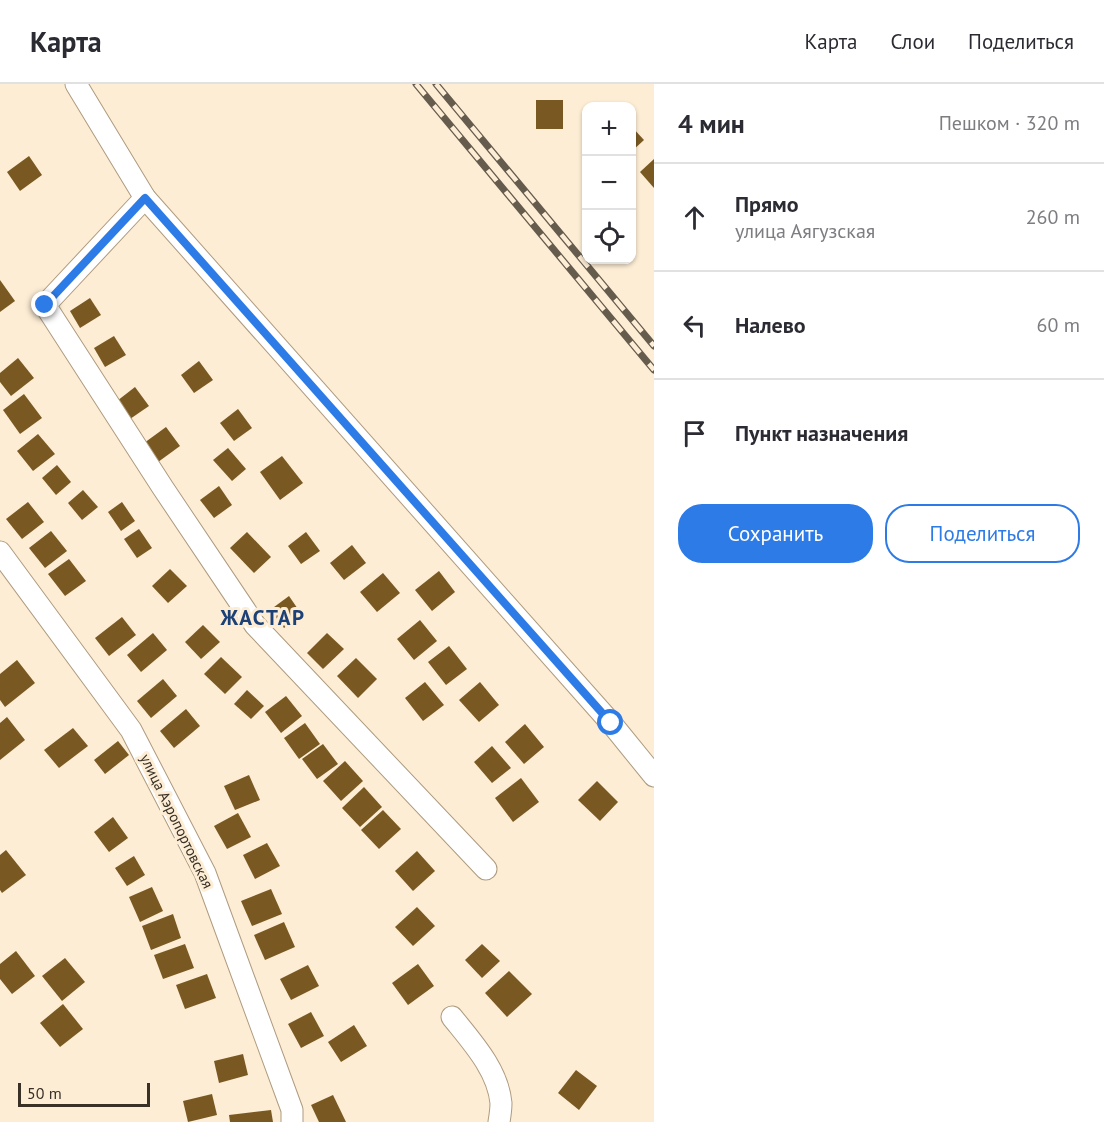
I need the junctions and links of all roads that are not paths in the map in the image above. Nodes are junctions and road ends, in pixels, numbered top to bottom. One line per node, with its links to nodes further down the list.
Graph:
1 (76, 84): 2 (street)
2 (145, 198): 4 (street); 5 (street)
3 (0, 552): 7 (street, улица Аэропортовская)
4 (654, 776)
5 (486, 869)
6 (452, 1017): 8 (street)
7 (292, 1122)
8 (499, 1122)

